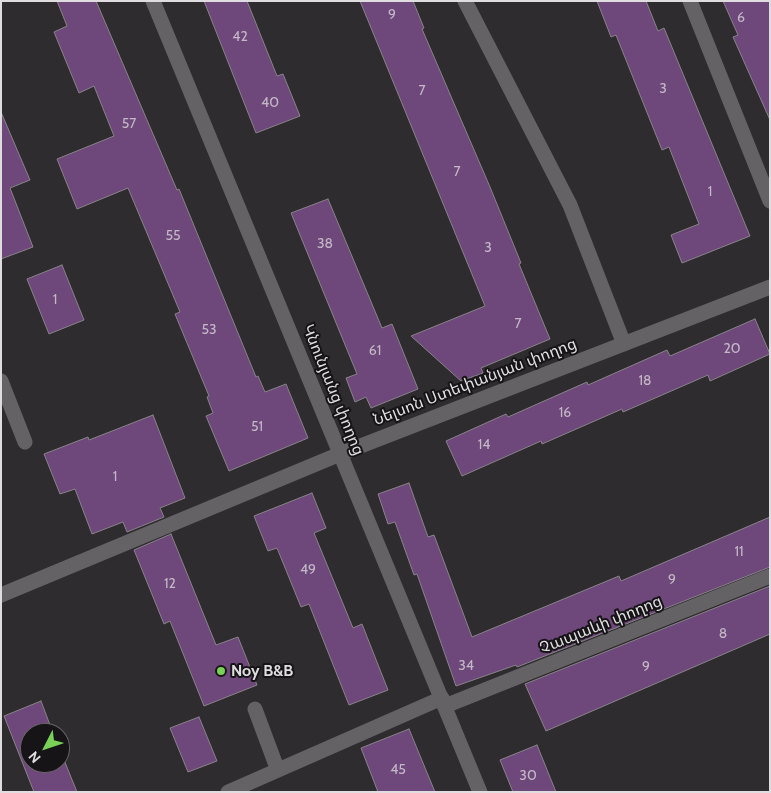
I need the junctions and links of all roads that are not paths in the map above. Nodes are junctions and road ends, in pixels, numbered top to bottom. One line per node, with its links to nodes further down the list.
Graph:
1 (153, 1): 9 (street, Կնունյանց փողոց)
2 (465, 1): 6 (street)
3 (690, 1): 4 (street)
4 (770, 201)
5 (770, 287): 6 (street, Նելսոն Ստեփանյան փողոց)
6 (624, 344): 9 (street, Նելսոն Ստեփանյան փողոց)
7 (1, 381): 8 (street)
8 (26, 442)
9 (340, 454): 11 (street, Նելսոն Ստեփանյան փողոց); 12 (street, Կնունյանց փողոց)
10 (770, 576): 12 (street, Չապաևի փողոց)
11 (1, 595)
12 (443, 702): 14 (street, Չապաևի փողոց); 16 (street, Կնունյանց փողոց)
13 (255, 709): 14 (street)
14 (277, 768): 15 (street, Չապաևի փողոց)
15 (228, 792)
16 (480, 792)

